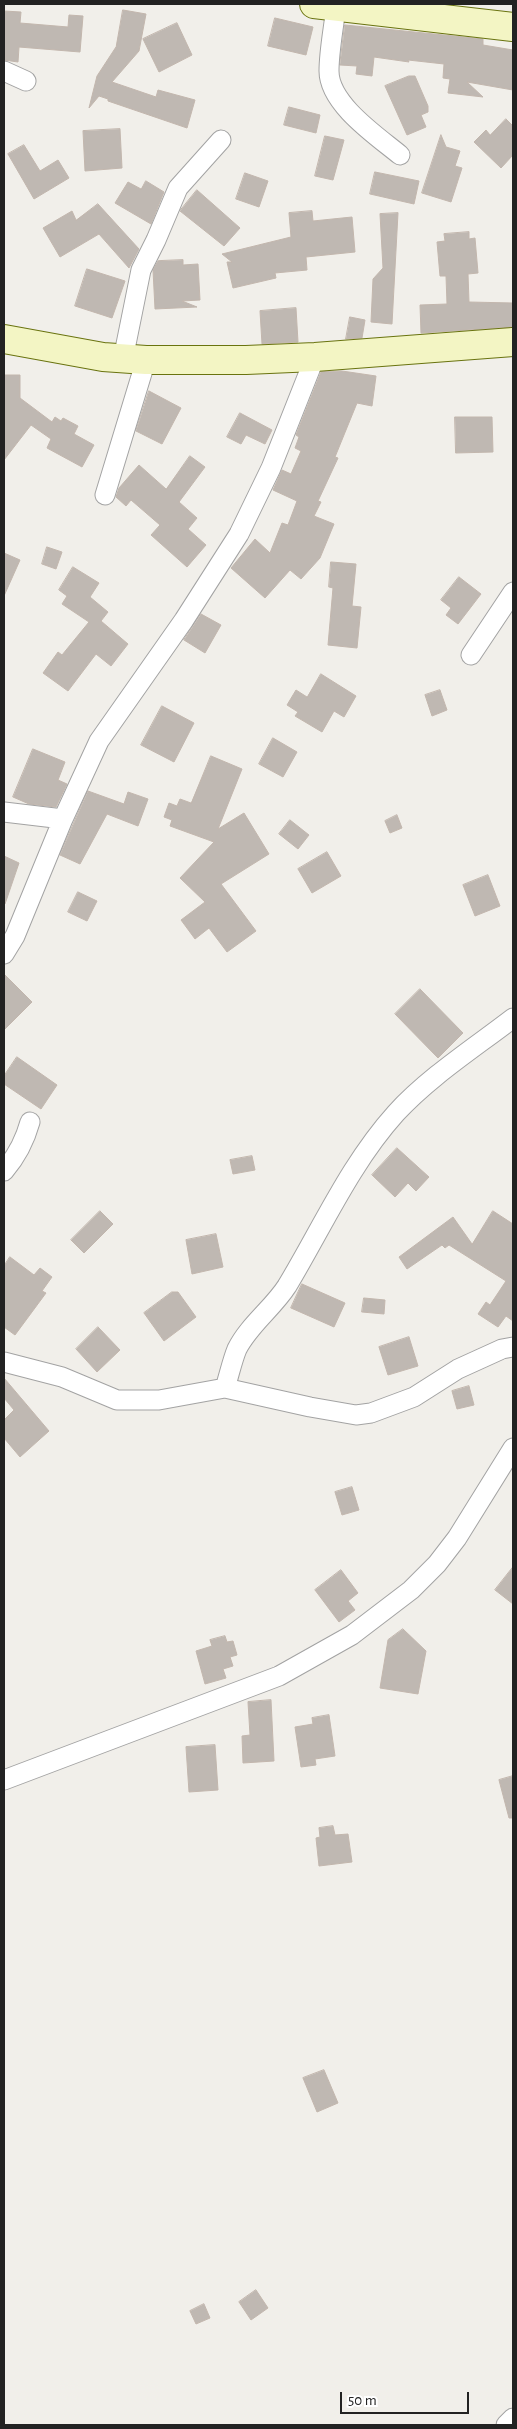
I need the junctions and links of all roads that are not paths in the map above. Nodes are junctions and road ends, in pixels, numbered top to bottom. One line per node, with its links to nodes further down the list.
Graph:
1 (325, 5): 2 (street); 6 (street)
2 (513, 27)
3 (4, 71): 4 (street)
4 (26, 81)
5 (220, 140): 10 (street)
6 (400, 155)
7 (4, 339): 10 (street)
8 (513, 342): 9 (street)
9 (315, 356): 10 (street); 15 (street)
10 (134, 359): 11 (street)
11 (105, 495)
12 (513, 592): 13 (street)
13 (471, 655)
14 (4, 812): 15 (street)
15 (63, 820): 16 (street)
16 (4, 954)
17 (513, 1018): 22 (street)
18 (30, 1122): 19 (street)
19 (4, 1171)
20 (513, 1347): 22 (street)
21 (4, 1362): 22 (street)
22 (225, 1388)
23 (513, 1448): 24 (street)
24 (4, 1780)
25 (513, 2418): 26 (street)
26 (506, 2425)

